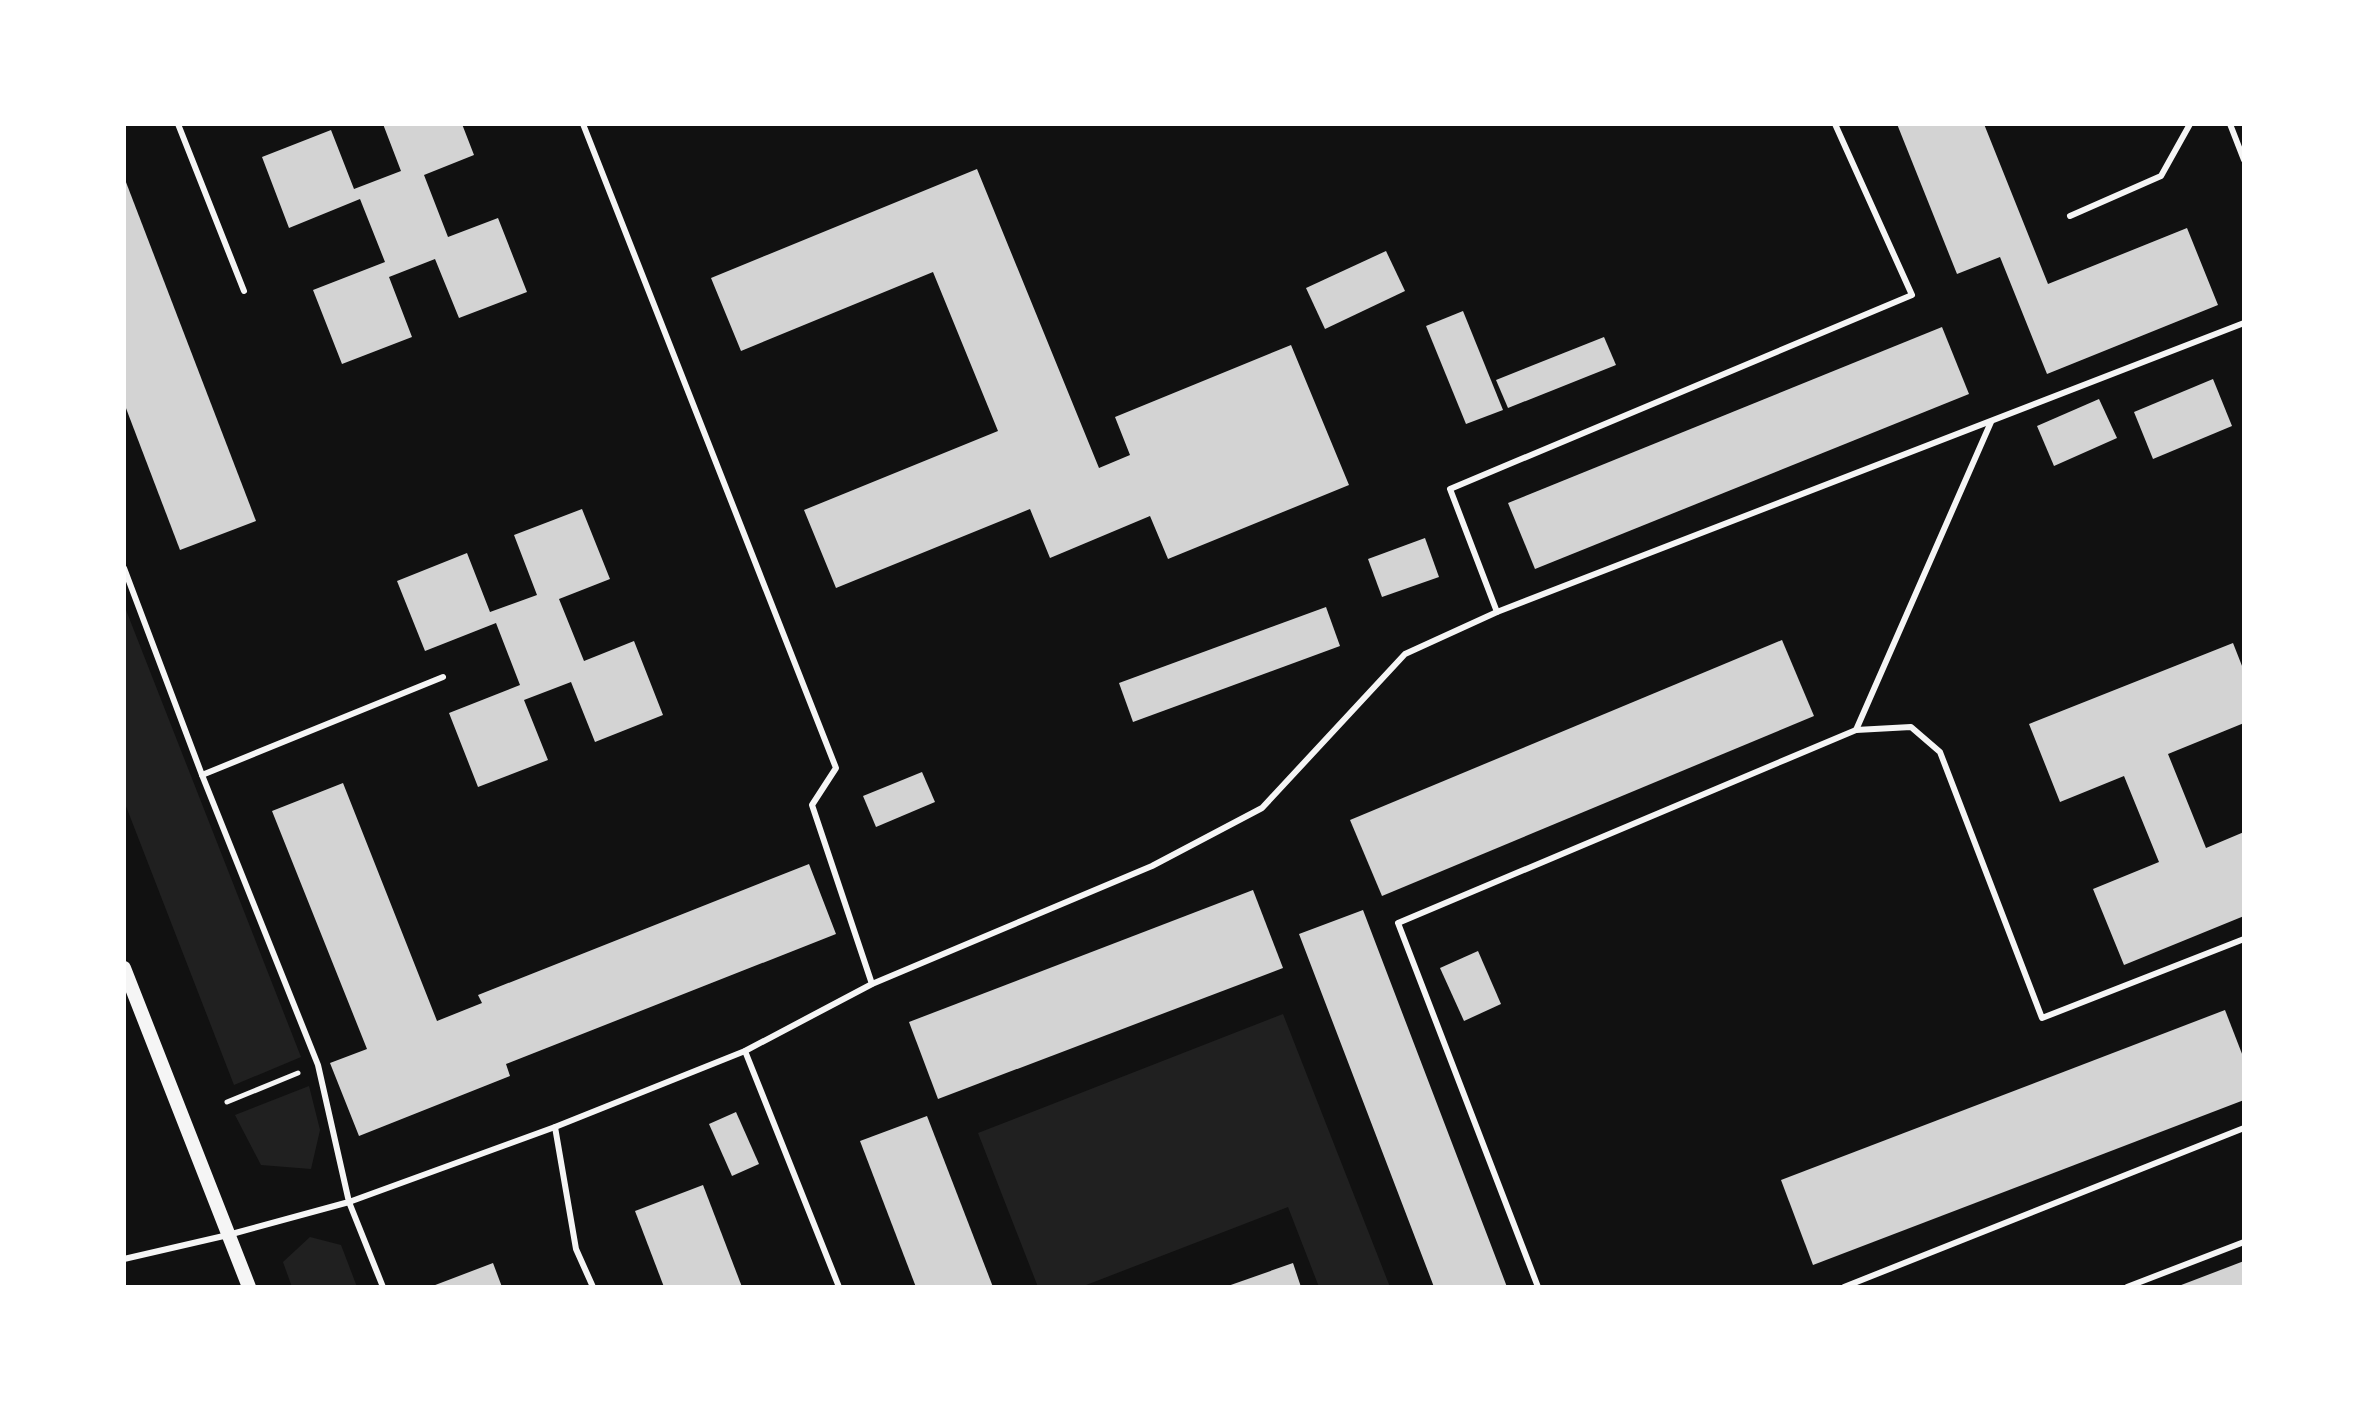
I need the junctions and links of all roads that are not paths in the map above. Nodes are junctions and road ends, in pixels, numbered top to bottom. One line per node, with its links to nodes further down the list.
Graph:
1 (178, 124): 8 (lane)
2 (583, 124): 18 (lane)
3 (1835, 124): 12 (lane)
4 (2190, 124): 7 (lane)
5 (2230, 124): 6 (lane)
6 (2244, 160)
7 (2070, 216)
8 (244, 291)
9 (2244, 323): 10 (lane)
10 (1991, 422): 12 (lane); 14 (lane)
11 (124, 568): 15 (lane)
12 (1497, 612): 18 (lane)
13 (443, 677): 15 (lane)
14 (1856, 730): 16 (lane); 30 (lane)
15 (202, 775): 22 (lane)
16 (2244, 939)
17 (124, 968): 23 (street)
18 (872, 984): 19 (lane)
19 (745, 1051): 20 (lane); 29 (lane)
20 (555, 1127): 22 (lane); 28 (lane)
21 (2244, 1128): 31 (lane)
22 (349, 1202): 23 (lane); 27 (lane)
23 (228, 1235): 25 (lane); 26 (street)
24 (2244, 1242): 32 (lane)
25 (124, 1259)
26 (249, 1287)
27 (383, 1287)
28 (593, 1287)
29 (839, 1287)
30 (1538, 1287)
31 (1844, 1287)
32 (2127, 1287)

